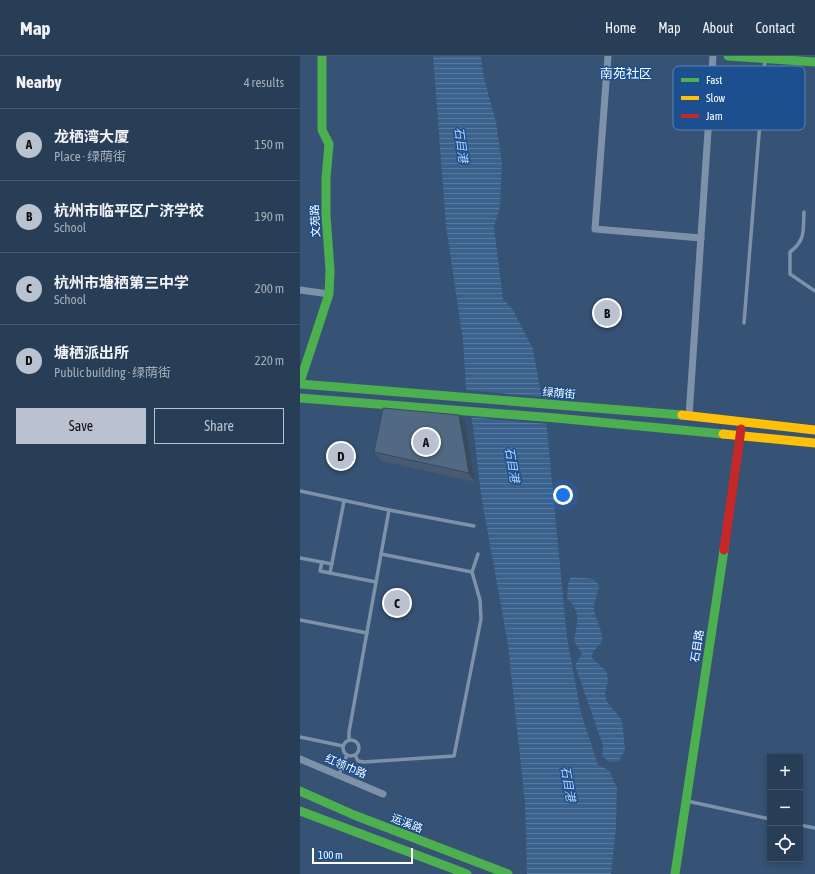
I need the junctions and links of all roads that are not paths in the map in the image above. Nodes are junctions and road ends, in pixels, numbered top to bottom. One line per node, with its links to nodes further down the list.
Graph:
1 (322, 56): 14 (main road, 文苑路)
2 (608, 56): 11 (street)
3 (713, 56): 7 (street)
4 (728, 56): 5 (main road)
5 (765, 57): 6 (main road)
6 (815, 62)
7 (712, 66)
8 (708, 130): 11 (street)
9 (759, 130): 15 (lane)
10 (804, 212): 13 (lane)
11 (701, 238): 18 (street)
12 (300, 290): 14 (street)
13 (815, 291)
14 (329, 294): 16 (main road, 文苑路)
15 (744, 323)
16 (300, 383): 18 (main road, 绿荫街)
17 (300, 398): 21 (main road)
18 (688, 416): 19 (main road, 绿荫街)
19 (742, 422): 20 (main road, 绿荫街); 21 (main road, 石目路)
20 (815, 430)
21 (740, 435): 22 (main road); 46 (main road, 石目路)
22 (815, 443)
23 (300, 491): 24 (lane)
24 (344, 501): 25 (lane); 31 (lane)
25 (389, 510): 26 (lane); 27 (lane)
26 (474, 526)
27 (381, 554): 32 (lane); 34 (lane)
28 (478, 554): 32 (lane)
29 (300, 558): 30 (lane)
30 (322, 562): 31 (lane); 33 (lane)
31 (332, 564): 33 (lane)
32 (472, 572): 41 (lane)
33 (330, 573): 34 (lane)
34 (376, 582): 36 (lane)
35 (300, 620): 36 (lane)
36 (367, 633): 38 (lane)
37 (300, 737): 39 (lane)
38 (349, 740): 39 (lane); 41 (lane)
39 (343, 746): 40 (lane)
40 (347, 755): 41 (lane); 43 (lane)
41 (355, 755)
42 (300, 759): 43 (street, 红领巾路)
43 (339, 775): 45 (street, 红领巾路)
44 (300, 791): 52 (main road, 运溪路)
45 (383, 794)
46 (686, 801): 48 (lane); 53 (main road, 石目路)
47 (300, 810): 51 (main road)
48 (767, 818)
49 (803, 826): 50 (lane)
50 (815, 828)
51 (467, 874)
52 (508, 874)
53 (675, 874)

